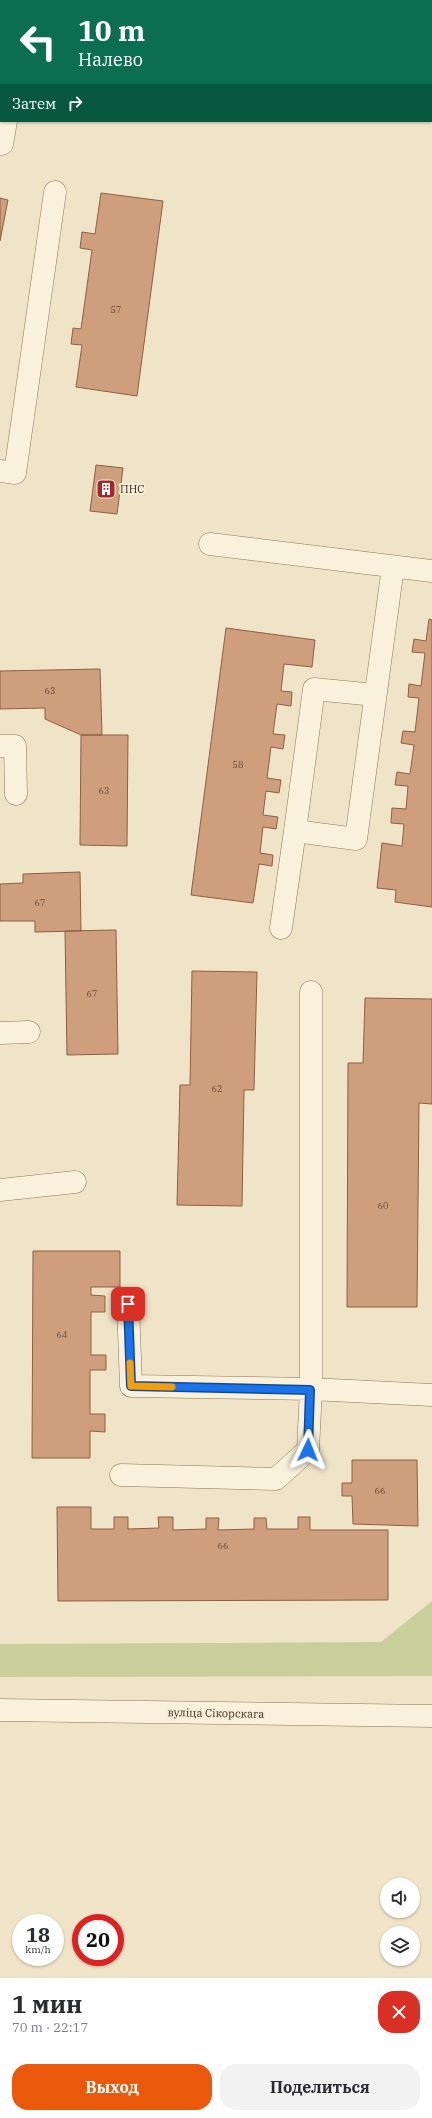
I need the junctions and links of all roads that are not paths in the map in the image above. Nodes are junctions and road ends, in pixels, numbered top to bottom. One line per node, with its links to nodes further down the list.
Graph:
1 (6, 122): 2 (street)
2 (0, 144)
3 (55, 192): 4 (street)
4 (0, 471)
5 (210, 544): 6 (street)
6 (393, 567): 7 (street); 8 (street)
7 (432, 571)
8 (375, 695): 11 (street); 11 (street)
9 (0, 746): 10 (street)
10 (16, 794)
11 (295, 831): 12 (street)
12 (281, 928)
13 (311, 992): 19 (street)
14 (30, 1032): 15 (street)
15 (0, 1033)
16 (75, 1182): 17 (street)
17 (0, 1190)
18 (128, 1304): 19 (street)
19 (310, 1390): 20 (street); 21 (street)
20 (432, 1395)
21 (121, 1475)
22 (0, 1710): 23 (street, вуліца Сікорскага)
23 (432, 1716)

